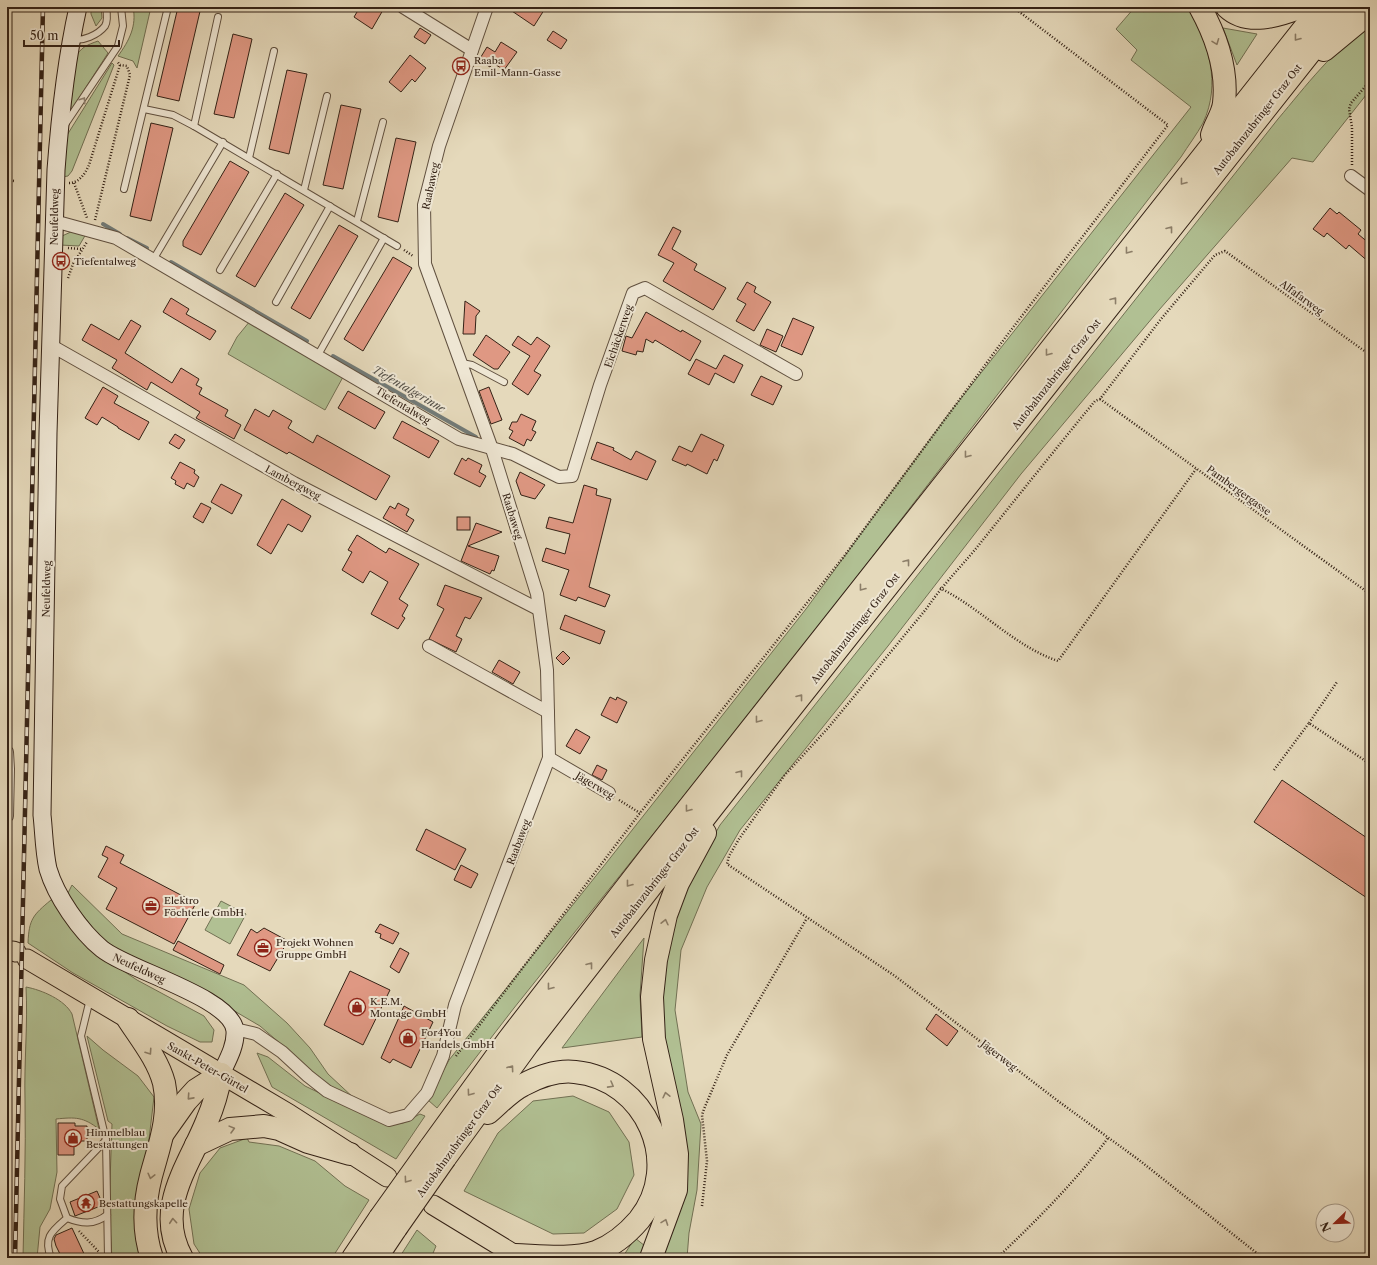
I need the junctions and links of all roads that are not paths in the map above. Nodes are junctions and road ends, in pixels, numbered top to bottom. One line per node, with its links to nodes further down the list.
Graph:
1 (78, 7): 14 (street, Neufeldweg)
2 (106, 7): 14 (lane)
3 (121, 7): 22 (lane, one-way to 3)
4 (168, 7): 19 (lane)
5 (402, 7): 15 (street)
6 (487, 7): 15 (street, Raabaweg)
7 (1200, 7): 24 (highway, one-way to 24)
8 (1227, 7): 9 (highway)
9 (1301, 7)
10 (1321, 7): 24 (highway, Autobahnzubringer Graz Ost, one-way to 24)
11 (1346, 7): 17 (highway, Autobahnzubringer Graz Ost)
12 (1370, 12): 17 (highway)
13 (218, 16): 21 (lane)
14 (72, 39): 22 (street, Neufeldweg)
15 (472, 50): 41 (street, Raabaweg)
16 (274, 51): 25 (lane)
17 (1292, 75): 51 (highway, Autobahnzubringer Graz Ost, one-way to 17)
18 (327, 96): 29 (lane)
19 (144, 109): 21 (lane); 28 (lane)
20 (383, 122): 33 (lane)
21 (194, 126): 23 (lane)
22 (58, 131): 32 (street, Neufeldweg)
23 (223, 142): 25 (lane); 36 (lane)
24 (1207, 151): 62 (highway, Autobahnzubringer Graz Ost, one-way to 62)
25 (249, 158): 26 (lane)
26 (277, 174): 29 (lane); 37 (lane)
27 (1351, 176): 30 (street)
28 (124, 189)
29 (304, 190): 31 (lane)
30 (1370, 190)
31 (330, 206): 33 (lane); 38 (lane)
32 (54, 221): 36 (street, Tiefentalweg); 39 (street, Neufeldweg)
33 (358, 221): 34 (lane)
34 (384, 238): 35 (lane); 40 (lane)
35 (397, 246)
36 (153, 260): 40 (street, Tiefentalweg)
37 (220, 270)
38 (276, 302)
39 (52, 346): 45 (street, Lambergweg); 56 (street, Neufeldweg)
40 (318, 355): 44 (street, Tiefentalweg)
41 (462, 363): 43 (lane); 44 (street, Raabaweg)
42 (796, 374): 44 (street, Eichäckerweg)
43 (504, 382)
44 (492, 449): 45 (street, Raabaweg)
45 (538, 609): 47 (street, Raabaweg)
46 (429, 646): 47 (street)
47 (548, 712): 49 (street, Raabaweg)
48 (7, 752): 52 (street)
49 (549, 758): 50 (street, Jägerweg); 56 (street, Raabaweg)
50 (609, 794)
51 (716, 804): 59 (highway, Autobahnzubringer Graz Ost, one-way to 51); 76 (highway, one-way to 51)
52 (7, 816)
53 (19, 954): 54 (main road, Sankt-Peter-Gürtel)
54 (90, 997): 55 (main road, Sankt-Peter-Gürtel); 60 (lane)
55 (128, 1019): 57 (main road, Sankt-Peter-Gürtel); 58 (highway, one-way to 58)
56 (235, 1029): 57 (street)
57 (221, 1074): 58 (highway, one-way to 58); 61 (highway); 63 (main road, Sankt-Peter-Gürtel)
58 (164, 1132): 73 (highway, one-way to 73)
59 (464, 1133): 62 (highway, Autobahnzubringer Graz Ost); 69 (highway, one-way to 69)
60 (106, 1140): 66 (lane); 67 (lane)
61 (196, 1145): 63 (highway, one-way to 63); 74 (highway, one-way to 61)
62 (438, 1153): 68 (highway, Autobahnzubringer Graz Ost, bridge)
63 (350, 1154): 64 (main road, Sankt-Peter-Gürtel)
64 (387, 1177)
65 (433, 1205): 70 (main road)
66 (107, 1214): 67 (lane); 72 (lane)
67 (67, 1218): 71 (lane)
68 (365, 1252): 75 (highway, Autobahnzubringer Graz Ost)
69 (610, 1252): 70 (highway)
70 (518, 1256)
71 (51, 1258)
72 (108, 1258)
73 (152, 1258)
74 (182, 1258)
75 (341, 1258)
76 (651, 1258)

